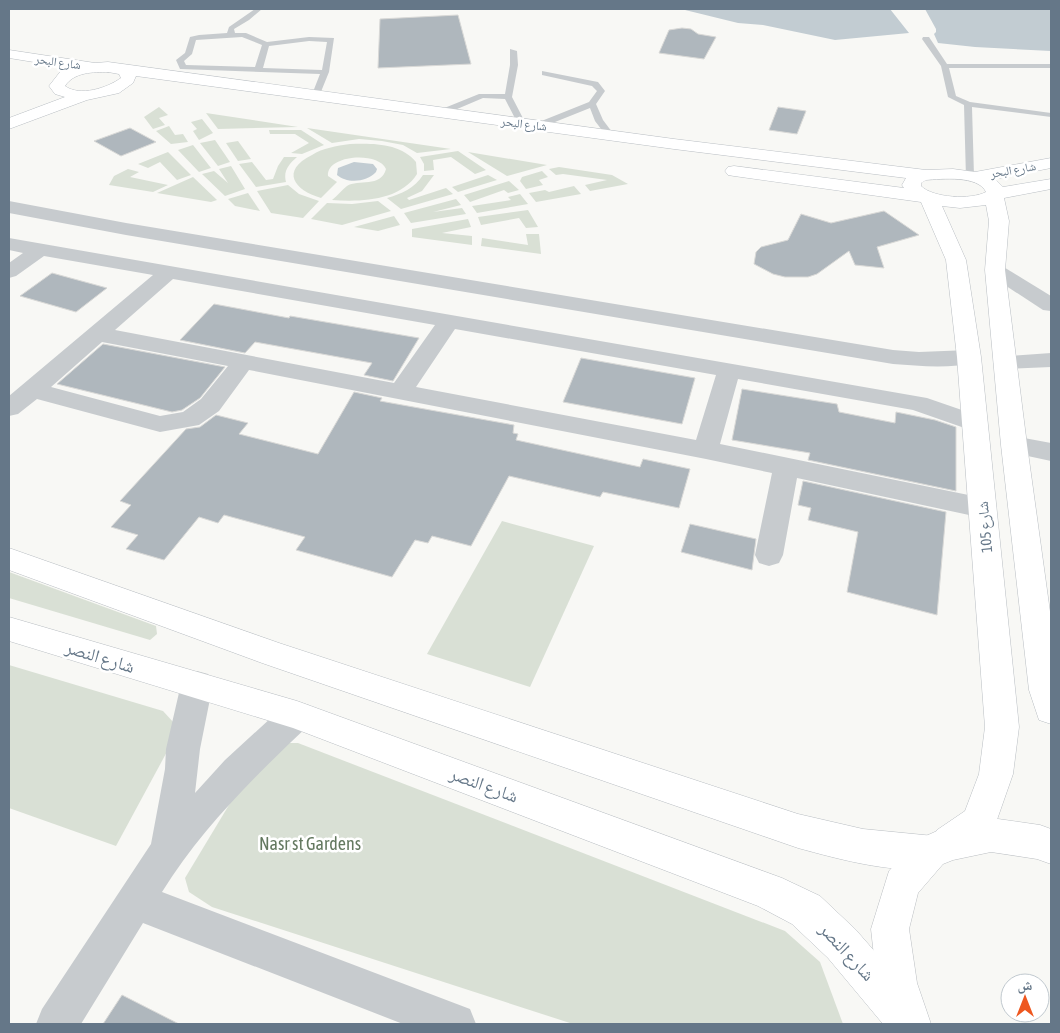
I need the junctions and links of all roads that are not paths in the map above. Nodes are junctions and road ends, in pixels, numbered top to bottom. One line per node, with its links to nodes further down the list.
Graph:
1 (258, 9): 2 (lane)
2 (233, 35): 4 (lane); 12 (lane)
3 (926, 39): 9 (lane)
4 (266, 44): 12 (lane); 13 (lane)
5 (513, 51): 20 (lane)
6 (9, 54): 7 (main road, شارع البحر)
7 (48, 61): 11 (main road); 14 (main road, شارع البحر)
8 (9, 64): 11 (main road, شارع البحر)
9 (945, 66): 10 (lane); 23 (lane)
10 (1051, 66)
11 (30, 68): 16 (main road, شارع البحر)
12 (258, 70): 13 (lane)
13 (325, 72): 19 (lane)
14 (118, 74): 16 (main road); 18 (main road); 21 (main road, شارع البحر)
15 (544, 74): 22 (lane)
16 (58, 84): 17 (main road); 18 (main road, شارع البحر)
17 (41, 93)
18 (84, 95): 26 (main road)
19 (315, 97): 21 (main road, شارع البحر); 24 (main road, شارع البحر)
20 (508, 97): 24 (lane); 27 (lane)
21 (276, 98): 28 (main road, شارع البحر)
22 (592, 104): 27 (lane); 29 (lane)
23 (968, 104): 25 (lane); 34 (lane)
24 (440, 113): 27 (main road, شارع البحر)
25 (1051, 115)
26 (9, 124)
27 (529, 125): 29 (main road, شارع البحر)
28 (469, 133)
29 (611, 136): 30 (main road, شارع البحر)
30 (674, 144): 31 (main road); 36 (main road, شارع البحر)
31 (666, 162)
32 (1051, 163): 34 (main road, شارع البحر)
33 (714, 168): 36 (main road)
34 (972, 176): 36 (main road, شارع البحر); 37 (main road)
35 (1051, 184): 37 (main road, شارع البحر)
36 (925, 190): 37 (main road, شارع البحر); 50 (main road, شارع 105)
37 (995, 195): 43 (main road)
38 (9, 207): 39 (street)
39 (126, 229): 42 (street); 48 (street)
40 (9, 244): 41 (street)
41 (40, 250): 42 (street); 44 (street)
42 (89, 258): 45 (street)
43 (995, 270): 46 (street); 54 (main road)
44 (9, 272)
45 (169, 272): 47 (street); 49 (street)
46 (1051, 305)
47 (449, 321): 51 (street); 57 (street)
48 (685, 322): 50 (street); 51 (street)
49 (98, 334): 53 (street); 56 (street)
50 (969, 356): 59 (main road, شارع 105)
51 (672, 360): 55 (street)
52 (1051, 360): 54 (street)
53 (243, 362): 56 (street); 57 (street)
54 (1006, 362): 60 (main road)
55 (729, 370): 59 (street); 61 (street)
56 (33, 390): 58 (street)
57 (400, 392): 61 (street)
58 (9, 408)
59 (976, 424): 64 (main road, شارع 105)
60 (1014, 445): 62 (street); 68 (main road)
61 (706, 450): 63 (street)
62 (1051, 452)
63 (786, 467): 64 (street); 65 (street)
64 (983, 508): 73 (main road, شارع 105)
65 (769, 555)
66 (9, 559): 73 (main road)
67 (9, 628): 69 (main road, شارع النصر)
68 (1045, 644): 70 (main road)
69 (197, 684): 71 (main road, شارع النصر); 74 (street)
70 (1051, 710)
71 (297, 715): 74 (street); 78 (main road, شارع النصر)
72 (1051, 847): 73 (main road)
73 (939, 848): 78 (main road, شارع 105)
74 (167, 851): 75 (street)
75 (136, 901): 76 (street); 77 (street)
76 (57, 1024)
77 (455, 1024)
78 (910, 1024)

